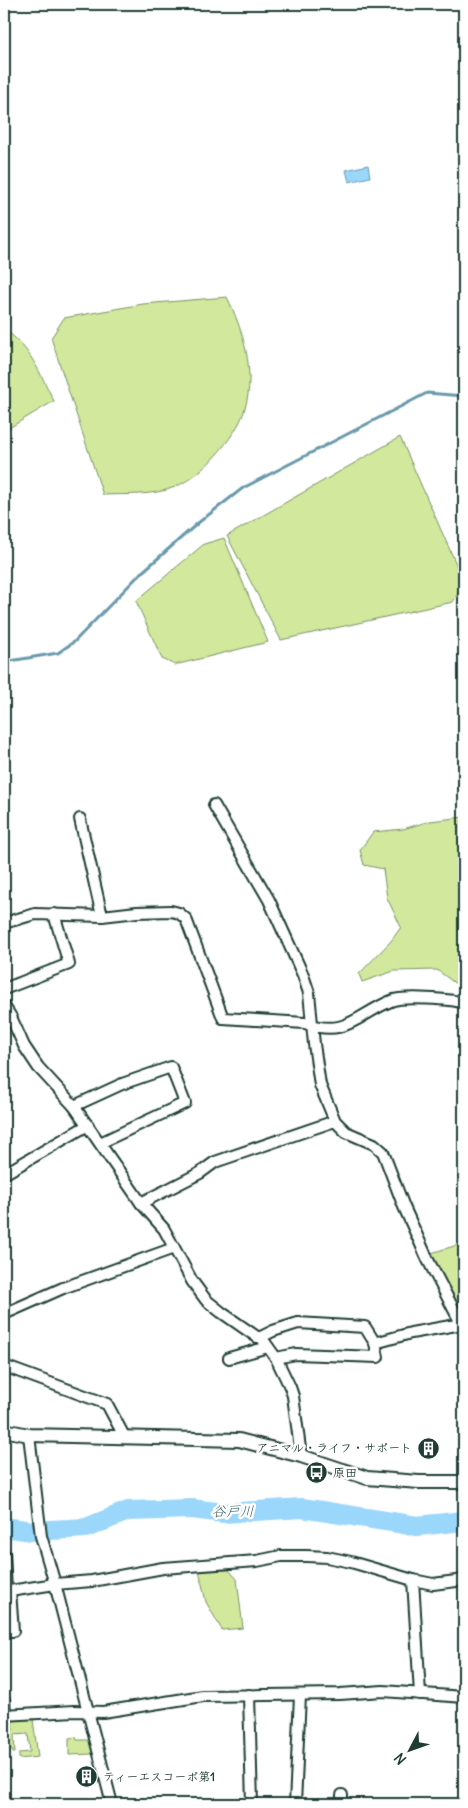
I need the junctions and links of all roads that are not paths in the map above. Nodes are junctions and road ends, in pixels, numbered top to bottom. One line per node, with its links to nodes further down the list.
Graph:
1 (214, 805): 9 (street)
2 (80, 819): 4 (street)
3 (54, 914): 4 (street); 5 (street); 6 (street)
4 (102, 916): 9 (street)
5 (4, 923)
6 (4, 989)
7 (464, 1003): 9 (street)
8 (4, 1006): 10 (street)
9 (313, 1026): 11 (street)
10 (74, 1106): 12 (street); 13 (street)
11 (335, 1121): 15 (street); 18 (street)
12 (88, 1125): 13 (street); 14 (street)
13 (100, 1143): 15 (street)
14 (4, 1174)
15 (141, 1203): 16 (street)
16 (174, 1248): 17 (street); 19 (street)
17 (4, 1314)
18 (463, 1327): 20 (street)
19 (261, 1337): 20 (street); 21 (street)
20 (375, 1343): 23 (street)
21 (268, 1347): 22 (street); 23 (street)
22 (229, 1358)
23 (276, 1358): 28 (street)
24 (4, 1366): 27 (street)
25 (4, 1430): 26 (street)
26 (29, 1435): 27 (street); 33 (street)
27 (124, 1436): 28 (street)
28 (301, 1456): 29 (street)
29 (464, 1482)
30 (4, 1554): 34 (street)
31 (413, 1580): 32 (street); 33 (street); 36 (street)
32 (464, 1580)
33 (55, 1584): 34 (street); 41 (street)
34 (7, 1590): 35 (street)
35 (4, 1631)
36 (420, 1694): 38 (street); 39 (street)
37 (249, 1695): 38 (street); 41 (street); 44 (street)
38 (300, 1695): 45 (street)
39 (464, 1696)
40 (4, 1700): 42 (street)
41 (88, 1712): 42 (street); 43 (street)
42 (5, 1715)
43 (112, 1804)
44 (252, 1804)
45 (295, 1804)

